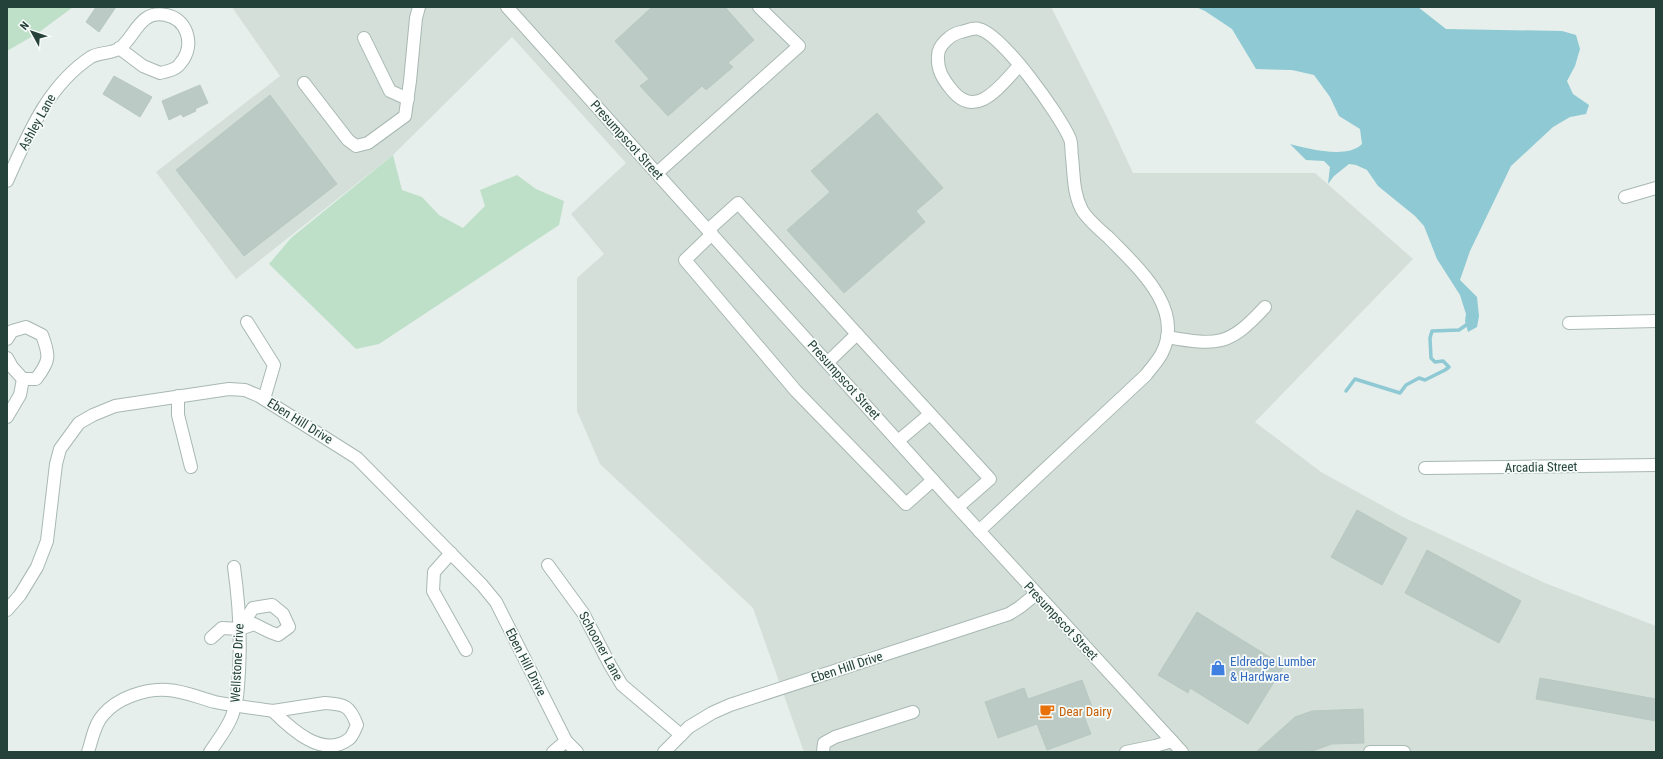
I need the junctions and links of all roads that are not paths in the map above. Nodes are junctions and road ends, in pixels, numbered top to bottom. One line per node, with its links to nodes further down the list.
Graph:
1 (419, 7): 8 (street)
2 (507, 7): 9 (street, Presumpscot Street)
3 (759, 7): 9 (street)
4 (364, 38): 8 (street)
5 (119, 48): 5 (street); 10 (street, Ashley Lane)
6 (1019, 66): 6 (street); 19 (street)
7 (304, 83): 8 (street)
8 (408, 99)
9 (657, 173): 13 (street, Presumpscot Street)
10 (7, 181)
11 (1656, 188): 12 (street)
12 (1625, 197)
13 (710, 232): 18 (street); 22 (street, Presumpscot Street); 32 (street)
14 (1265, 307): 19 (street)
15 (1656, 321): 17 (street)
16 (247, 322): 25 (street)
17 (1570, 322)
18 (857, 334): 22 (street); 26 (street)
19 (1166, 337): 34 (street)
20 (7, 339): 23 (street)
21 (7, 358): 23 (street)
22 (828, 362): 28 (street, Presumpscot Street)
23 (23, 379): 27 (street)
24 (178, 396): 25 (street, Eben Hill Drive); 30 (street); 39 (street, Eben Hill Drive)
25 (264, 399): 35 (street, Eben Hill Drive)
26 (930, 414): 28 (street); 33 (street)
27 (7, 418)
28 (898, 441): 32 (street, Presumpscot Street)
29 (1656, 465): 31 (street, Arcadia Street)
30 (191, 467)
31 (1425, 468)
32 (933, 480): 33 (street, Presumpscot Street)
33 (958, 507): 34 (street, Presumpscot Street)
34 (979, 531): 38 (street, Presumpscot Street)
35 (451, 553): 42 (street); 47 (street, Eben Hill Drive)
36 (548, 565): 46 (street, Schooner Lane)
37 (234, 567): 40 (street, Wellstone Drive)
38 (1036, 594): 46 (street, Eben Hill Drive); 48 (street, Presumpscot Street)
39 (7, 610)
40 (240, 629): 41 (street); 43 (street, Wellstone Drive)
41 (211, 638)
42 (466, 650)
43 (235, 705): 44 (street); 49 (street); 50 (street, Wellstone Drive)
44 (272, 711): 44 (street)
45 (912, 712): 54 (street)
46 (680, 735): 53 (street, Eben Hill Drive)
47 (566, 741): 51 (street); 52 (street, Eben Hill Drive)
48 (1172, 741): 55 (street); 56 (street, Presumpscot Street)
49 (88, 752)
50 (210, 752)
51 (553, 752)
52 (577, 752)
53 (664, 752)
54 (823, 752)
55 (1126, 752)
56 (1182, 752)
57 (1370, 752): 58 (street)
58 (1404, 752)

